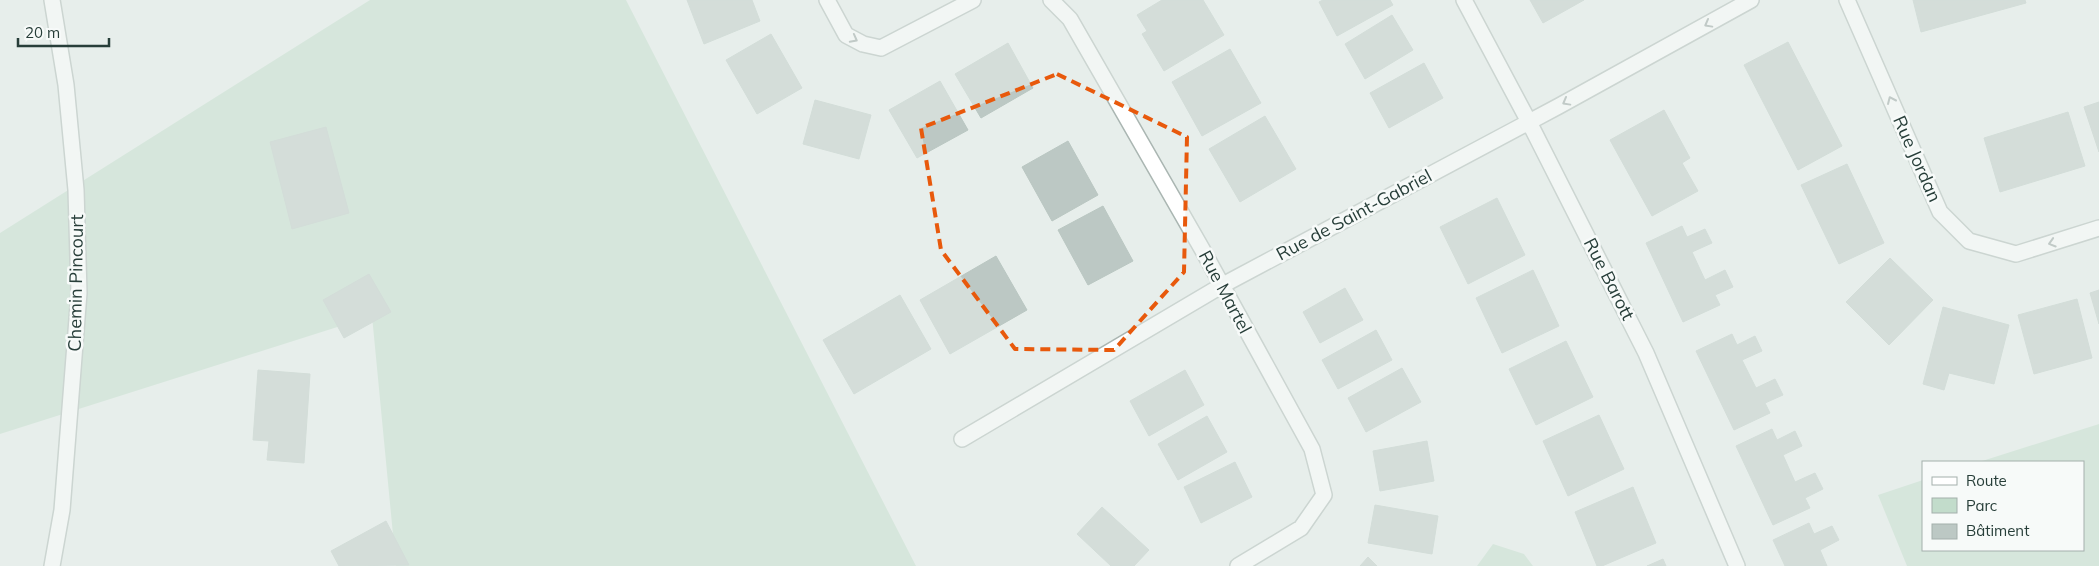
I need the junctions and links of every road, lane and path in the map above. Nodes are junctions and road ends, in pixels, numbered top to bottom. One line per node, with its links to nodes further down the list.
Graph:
1 (52, 0): 12 (street, Chemin Pincourt)
2 (827, 0): 3 (street, one-way to 3)
3 (973, 0)
4 (1051, 0): 10 (street, Rue Martel)
5 (1464, 0): 8 (street, Rue Barott)
6 (1751, 0): 8 (street, Rue de Saint-Gabriel, one-way to 8)
7 (1847, 0): 9 (street, Rue Jordan, one-way to 7)
8 (1530, 122): 10 (street, Rue de Saint-Gabriel); 14 (street, Rue Barott)
9 (2099, 228)
10 (1221, 286): 11 (street, Rue de Saint-Gabriel); 13 (street, Rue Martel)
11 (962, 439)
12 (52, 566)
13 (1238, 566)
14 (1737, 566)

